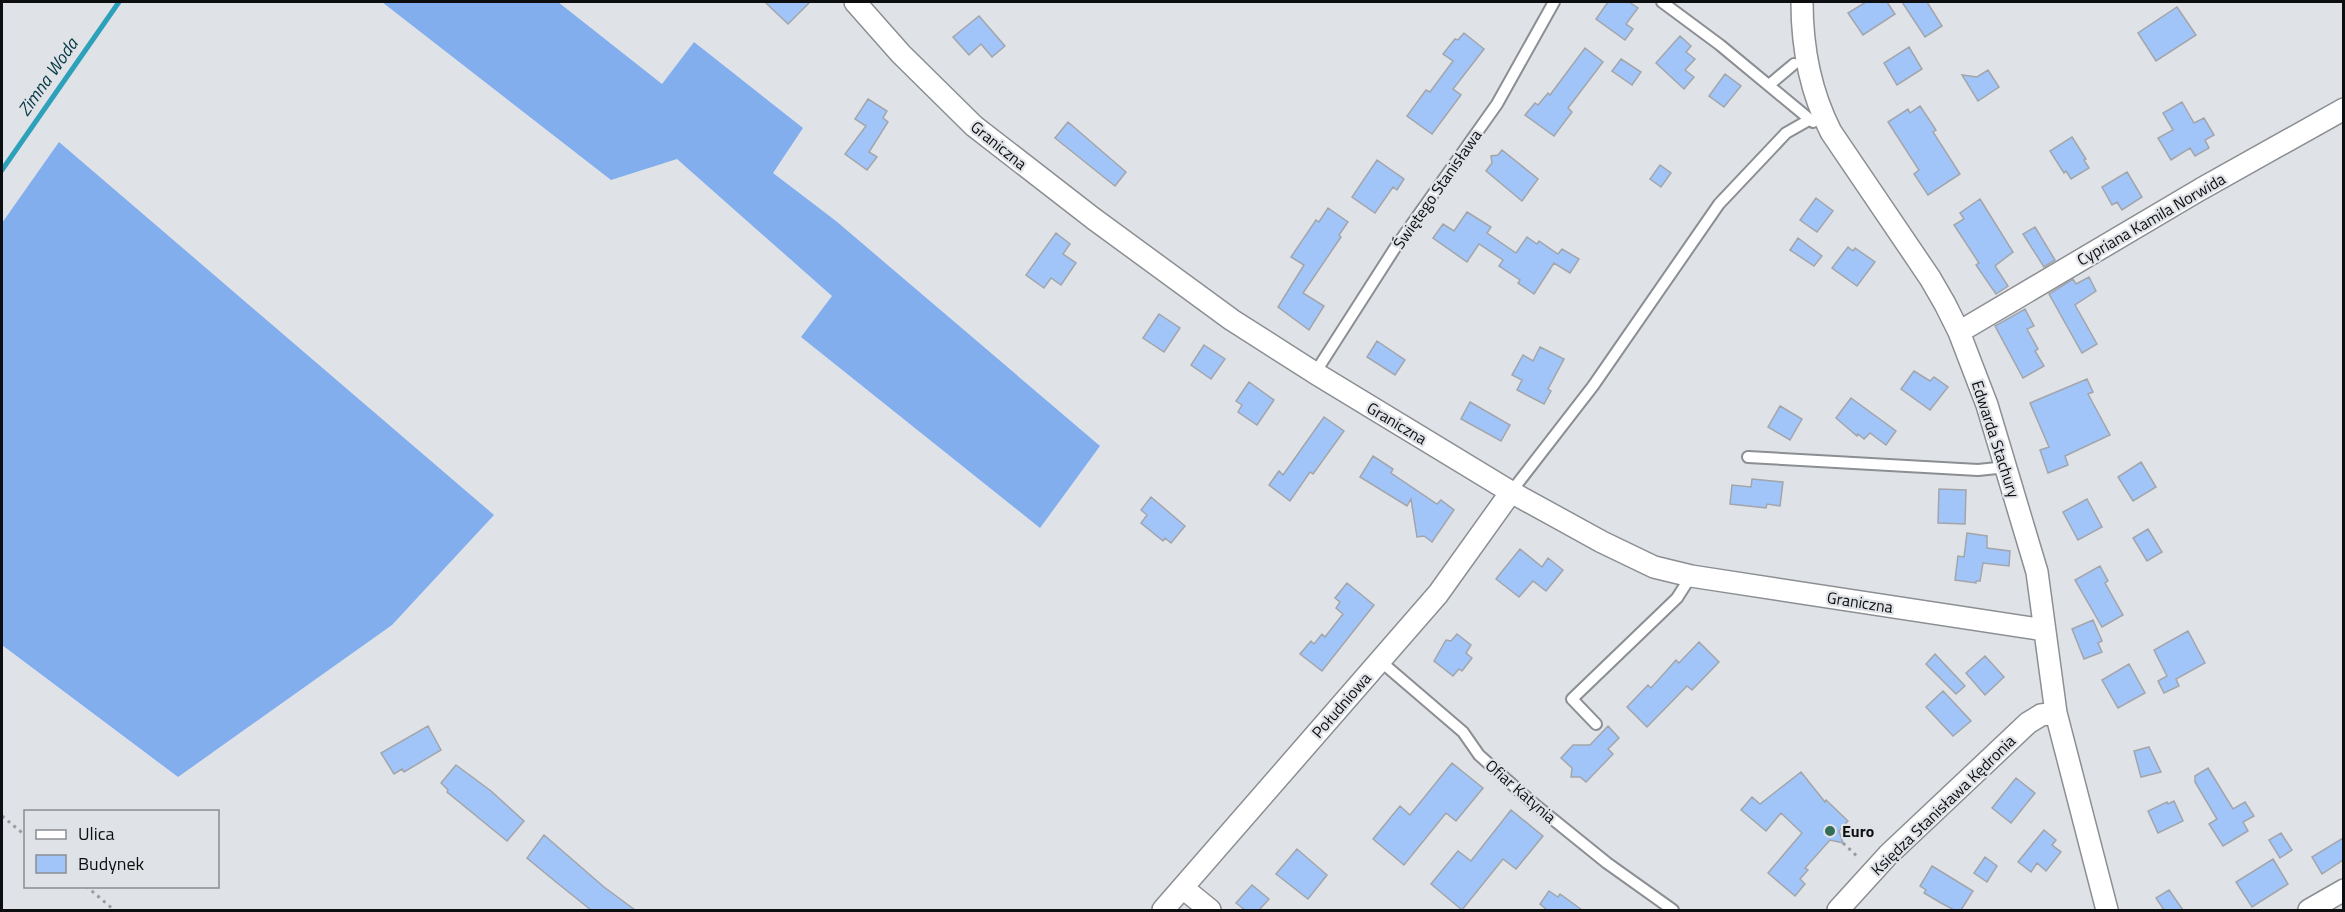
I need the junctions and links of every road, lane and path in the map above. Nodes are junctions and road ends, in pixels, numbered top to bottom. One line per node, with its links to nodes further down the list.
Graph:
1 (855, 2): 11 (street, Graniczna)
2 (1554, 2): 11 (lane, Świętego Stanisława)
3 (1662, 2): 6 (lane)
4 (1802, 2): 9 (street, Edwarda Stachury)
5 (1794, 64): 6 (lane)
6 (1769, 85): 8 (lane)
7 (2343, 109): 10 (street, Cypriana Kamila Norwida)
8 (1809, 120): 9 (lane); 14 (lane)
9 (1831, 132): 10 (street, Edwarda Stachury)
10 (1959, 332): 13 (street, Edwarda Stachury)
11 (1315, 373): 14 (street, Graniczna)
12 (1748, 457): 13 (lane)
13 (2007, 467): 16 (street, Edwarda Stachury)
14 (1511, 492): 15 (street, Graniczna); 17 (street, Południowa)
15 (1691, 576): 16 (street, Graniczna); 19 (lane)
16 (2043, 630): 18 (street, Edwarda Stachury)
17 (1379, 660): 23 (street, Południowa); 28 (lane, Ofiar Katynia)
18 (2056, 713): 29 (street, Księdza Stanisława Kędronia); 30 (street, Edwarda Stachury)
19 (1596, 724)
20 (2, 816): 21 (path)
21 (24, 834)
22 (88, 888): 25 (path)
23 (1183, 888): 26 (street, Południowa); 27 (street)
24 (2343, 890): 31 (street)
25 (114, 910)
26 (1163, 910)
27 (1210, 910)
28 (1673, 910)
29 (1838, 910)
30 (2108, 910)
31 (2309, 910)

